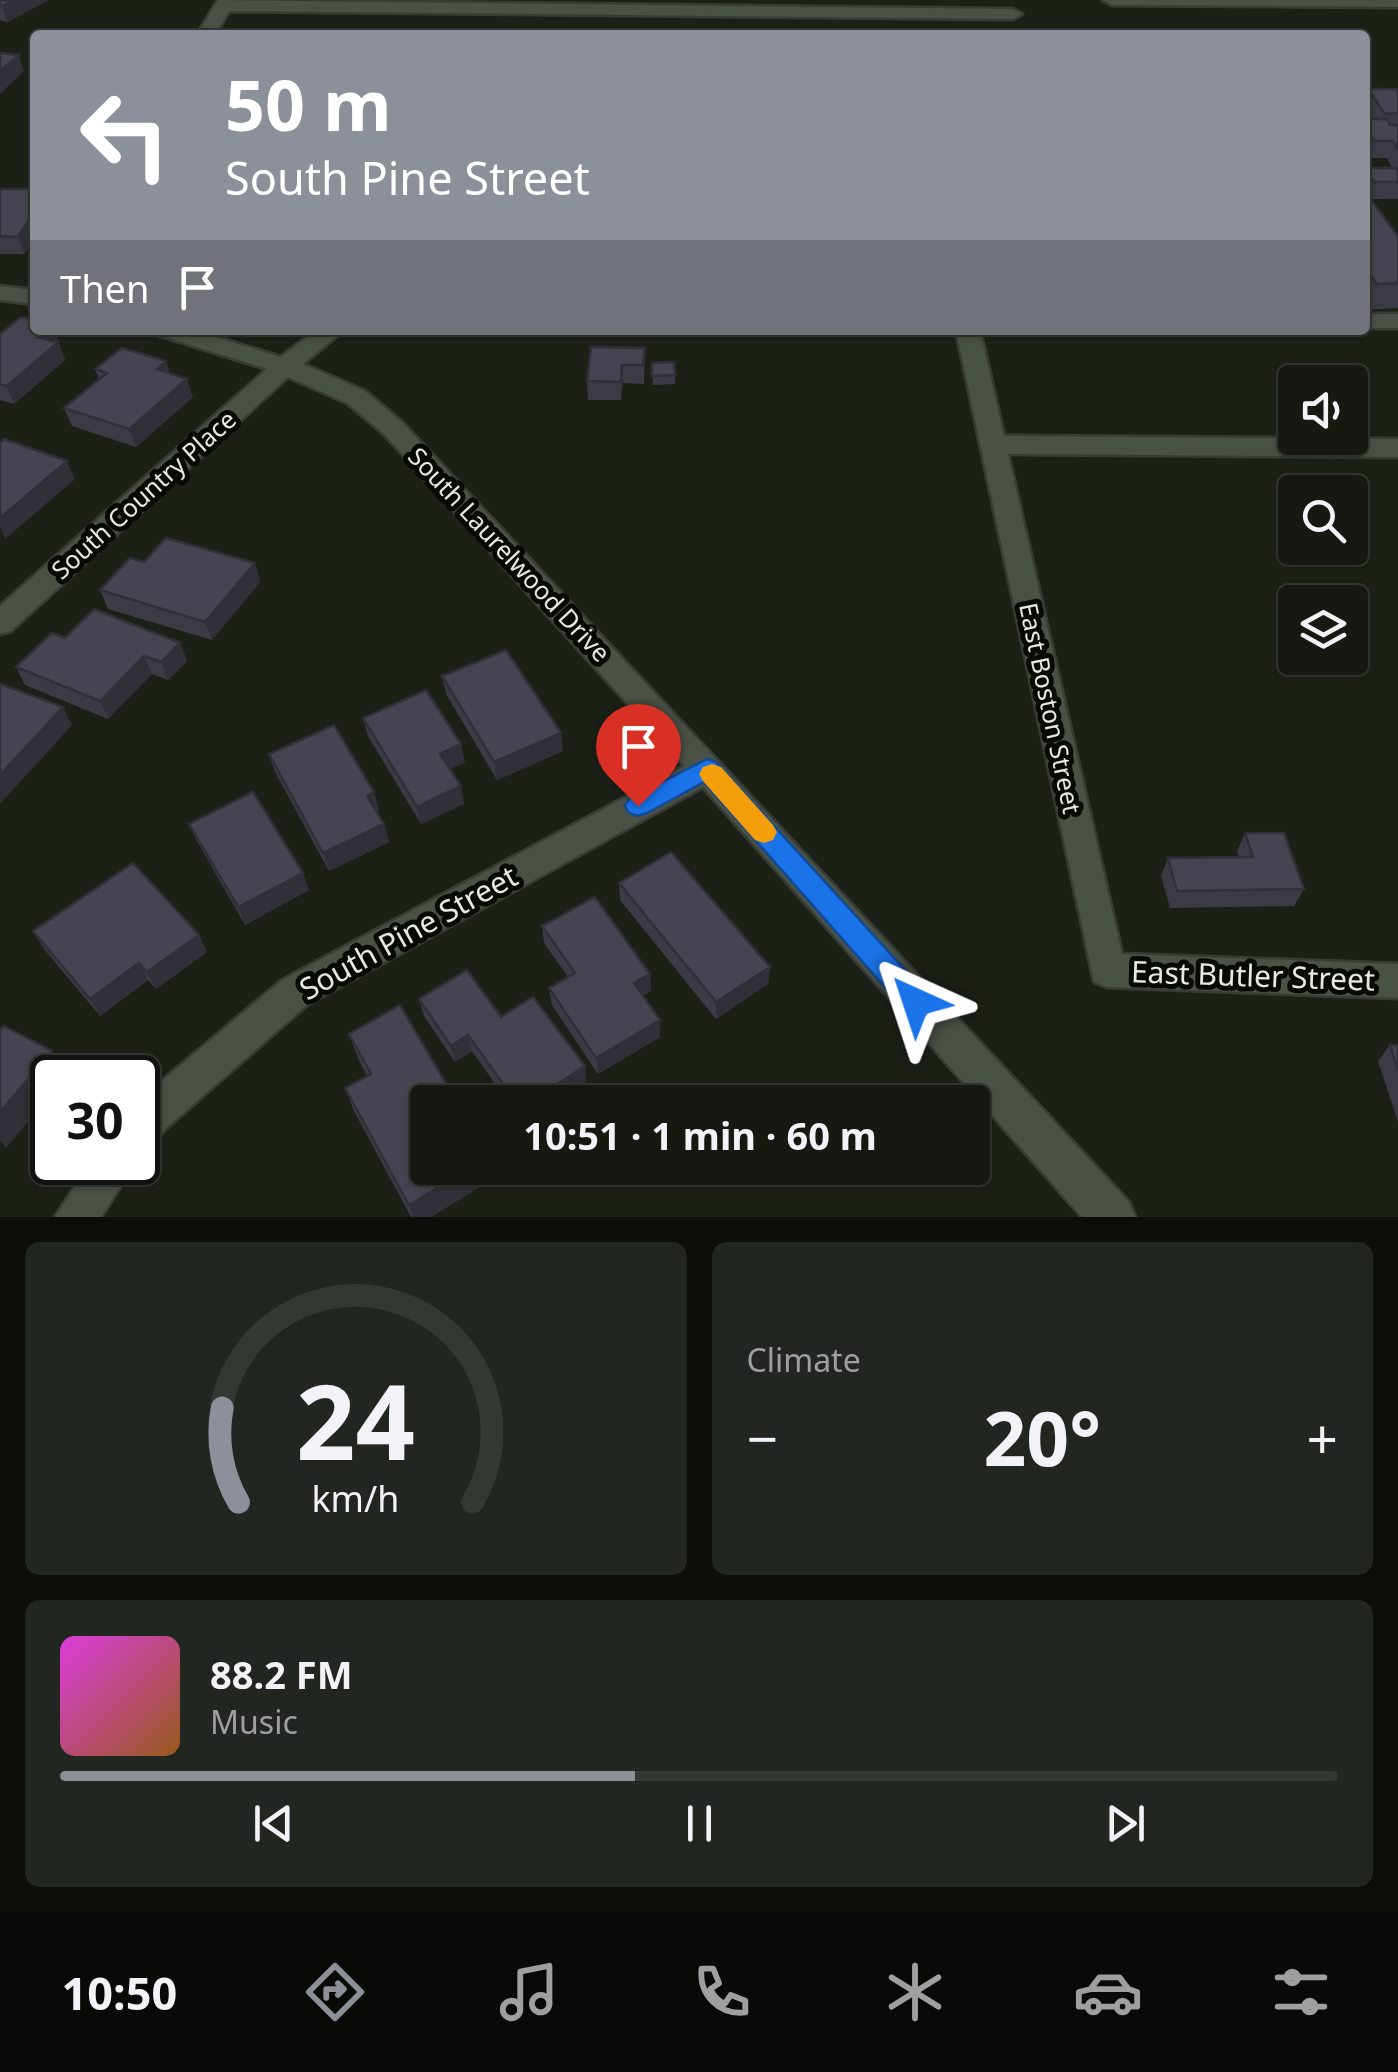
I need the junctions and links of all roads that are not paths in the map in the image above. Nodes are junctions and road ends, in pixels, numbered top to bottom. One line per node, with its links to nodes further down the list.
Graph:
1 (1112, 0): 2 (street)
2 (1398, 2)
3 (225, 3): 4 (street); 5 (street)
4 (1011, 7)
5 (209, 30)
6 (0, 293): 7 (street)
7 (30, 296)
8 (1398, 321): 9 (street)
9 (1370, 322)
10 (184, 335): 13 (street)
11 (326, 335): 13 (street)
12 (969, 335): 14 (street, East Boston Street)
13 (286, 366): 16 (street, South Country Place); 17 (street, South Laurelwood Drive)
14 (995, 445): 15 (street); 18 (street, East Boston Street)
15 (1398, 448)
16 (0, 622)
17 (707, 769): 20 (street, South Pine Street); 23 (street, South Laurelwood Drive)
18 (1107, 970): 19 (street, East Butler Street)
19 (1398, 980)
20 (160, 1107)
21 (99, 1185): 22 (street)
22 (76, 1217)
23 (1114, 1217)

